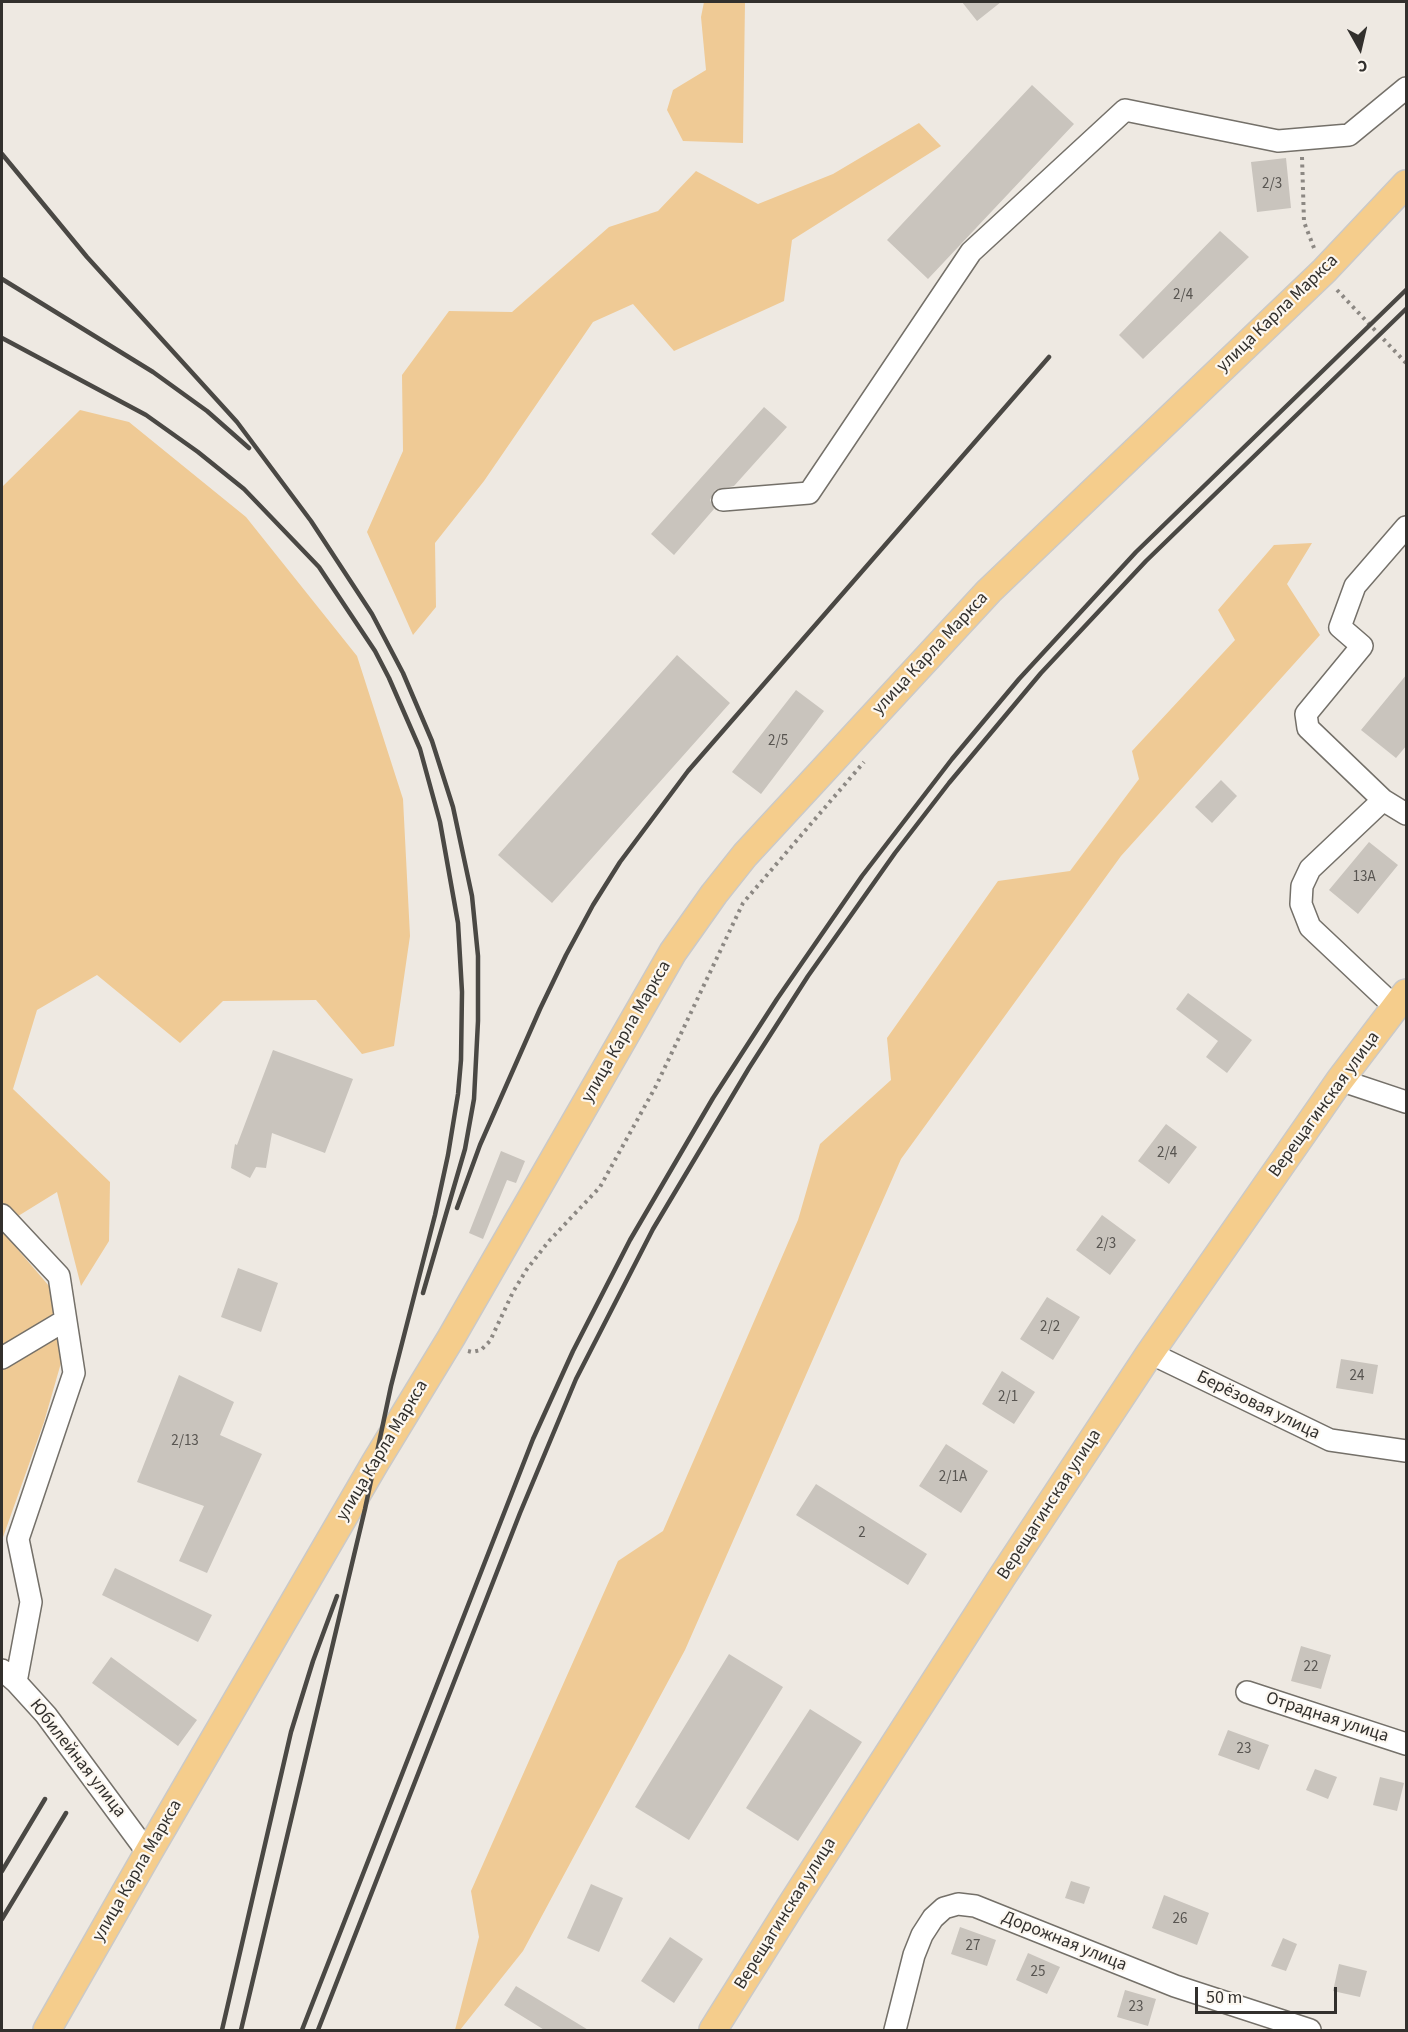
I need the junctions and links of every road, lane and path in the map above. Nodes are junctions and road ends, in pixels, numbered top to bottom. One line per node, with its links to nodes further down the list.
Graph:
1 (1407, 88): 6 (street)
2 (1302, 157): 4 (path)
3 (1407, 184): 4 (main road, улица Карла Маркса)
4 (1324, 271): 5 (path); 16 (main road, улица Карла Маркса)
5 (1407, 363)
6 (723, 500)
7 (1407, 527): 9 (street)
8 (865, 762): 16 (path)
9 (1383, 800): 10 (street); 11 (street)
10 (1407, 814)
11 (1401, 1000): 12 (main road, Верещагинская улица)
12 (1341, 1080): 13 (street); 17 (main road, Верещагинская улица)
13 (1407, 1102)
14 (2, 1215): 20 (street)
15 (59, 1324): 18 (street)
16 (451, 1338): 23 (main road, улица Карла Маркса)
17 (1150, 1353): 19 (street, Берёзовая улица); 25 (main road, Верещагинская улица)
18 (2, 1358)
19 (1407, 1450)
20 (9, 1676): 23 (street, Юбилейная улица)
21 (1247, 1692): 22 (street, Отрадная улица)
22 (1407, 1744)
23 (148, 1853): 24 (main road, улица Карла Маркса)
24 (47, 2031)
25 (713, 2031)
26 (895, 2031): 27 (street, Дорожная улица)
27 (1310, 2031)

